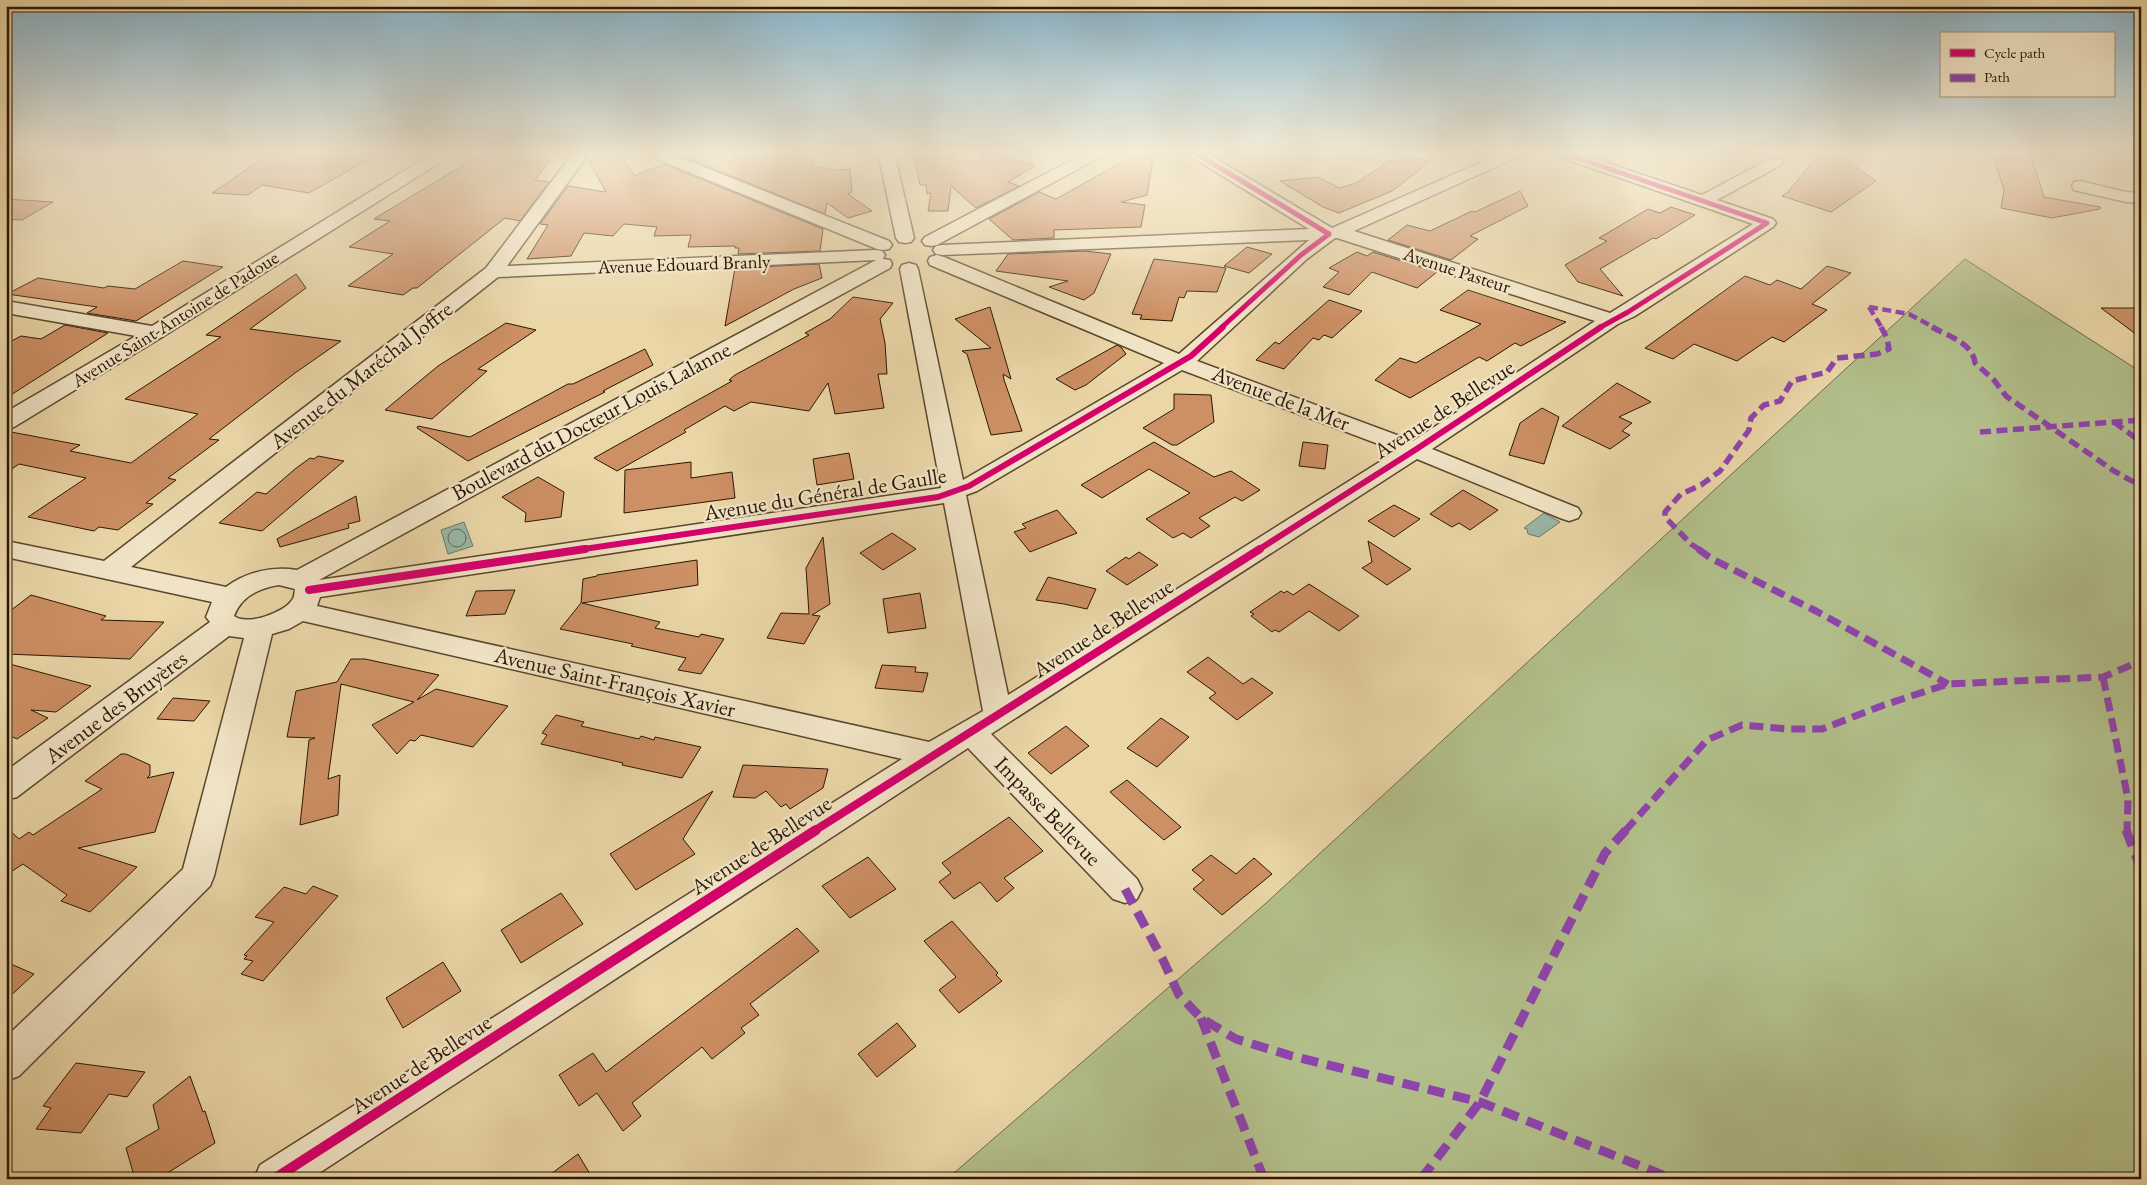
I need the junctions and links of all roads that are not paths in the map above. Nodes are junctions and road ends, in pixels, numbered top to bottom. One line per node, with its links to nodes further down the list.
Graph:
1 (358, 207): 17 (street, Avenue Saint-Antoine de Padoue)
2 (541, 207): 14 (street, Avenue du Maréchal Joffre)
3 (775, 207): 12 (street)
4 (898, 207): 10 (street)
5 (1008, 207): 11 (street)
6 (1290, 207): 9 (street)
7 (1392, 207): 9 (street)
8 (1721, 207): 16 (street, Avenue de Bellevue)
9 (1334, 233): 11 (street, Avenue Pasteur); 16 (street, Avenue Pasteur); 18 (street, Avenue du Général de Gaulle)
10 (905, 238): 11 (street); 12 (street)
11 (937, 251): 13 (street); 18 (street, Avenue de la Mer)
12 (881, 255): 13 (street); 14 (street, Avenue Edouard Branly); 25 (street, Boulevard du Docteur Louis Lalanne)
13 (909, 269): 21 (street)
14 (493, 272): 24 (street, Avenue du Maréchal Joffre)
15 (6, 307): 17 (street)
16 (1612, 320): 20 (street, Avenue de Bellevue)
17 (155, 334): 19 (street, Avenue Saint-Antoine de Padoue)
18 (1182, 361): 20 (street, Avenue de la Mer); 21 (street, Avenue du Général de Gaulle)
19 (6, 422)
20 (1415, 450): 22 (street, Avenue de la Mer); 29 (street, Avenue de Bellevue)
21 (954, 492): 25 (street, Avenue du Général de Gaulle); 29 (street)
22 (1569, 513)
23 (6, 549): 24 (street)
24 (110, 570): 26 (street)
25 (302, 593): 26 (street); 28 (street); 31 (street, Avenue Saint-François Xavier)
26 (231, 596): 27 (street)
27 (225, 625): 28 (street); 32 (street, Avenue des Bruyères)
28 (260, 629): 34 (street)
29 (998, 716): 30 (street, Avenue de Bellevue)
30 (971, 733): 31 (street, Avenue de Bellevue); 33 (street, Impasse Bellevue)
31 (932, 756): 35 (street, Avenue de Bellevue)
32 (6, 788)
33 (1125, 889)
34 (6, 1063)
35 (274, 1179)

